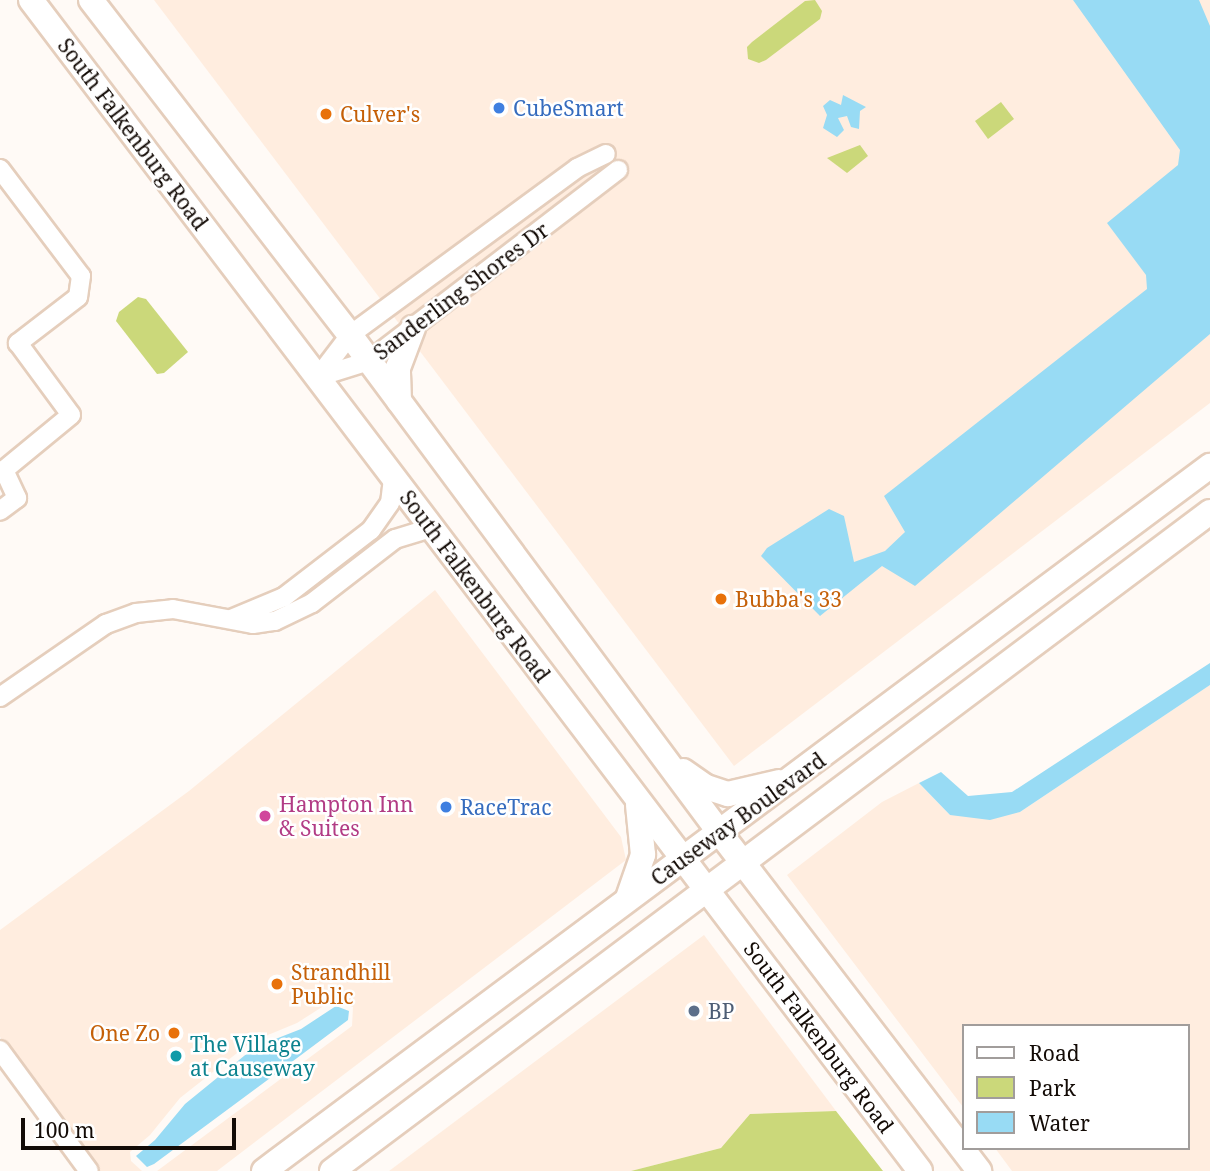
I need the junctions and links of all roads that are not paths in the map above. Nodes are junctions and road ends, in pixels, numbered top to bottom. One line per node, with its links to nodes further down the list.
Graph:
1 (32, 0): 9 (street, South Falkenburg Road)
2 (91, 0): 7 (street)
3 (606, 154): 7 (street, Sanderling Shores Dr)
4 (0, 169): 13 (street)
5 (618, 170): 6 (street, Sanderling Shores Dr)
6 (413, 328): 8 (street, Sanderling Shores Dr); 10 (street)
7 (350, 335): 8 (street); 9 (street, Sanderling Shores Dr)
8 (369, 361): 9 (street, Sanderling Shores Dr); 10 (street)
9 (318, 377): 12 (street, South Falkenburg Road)
10 (399, 401): 18 (street)
11 (1210, 466): 19 (street, Causeway Boulevard)
12 (393, 477): 15 (street, South Falkenburg Road); 16 (street)
13 (0, 511)
14 (1210, 512): 23 (street, Causeway Boulevard)
15 (431, 528): 16 (street); 20 (street, South Falkenburg Road)
16 (228, 621): 17 (street)
17 (0, 697)
18 (649, 735): 19 (street); 21 (street)
19 (803, 772): 21 (street, Causeway Boulevard)
20 (635, 798): 22 (street, South Falkenburg Road); 25 (street)
21 (720, 833): 22 (street, Causeway Boulevard); 23 (street)
22 (682, 860): 24 (street, South Falkenburg Road); 25 (street, Causeway Boulevard)
23 (744, 863): 24 (street, Causeway Boulevard); 27 (street)
24 (707, 890): 31 (street, Causeway Boulevard); 32 (street, South Falkenburg Road)
25 (625, 903): 30 (street, Causeway Boulevard)
26 (0, 1050): 29 (street)
27 (962, 1149)
28 (963, 1150): 33 (street)
29 (89, 1171)
30 (264, 1171)
31 (332, 1171)
32 (920, 1171)
33 (979, 1171)

